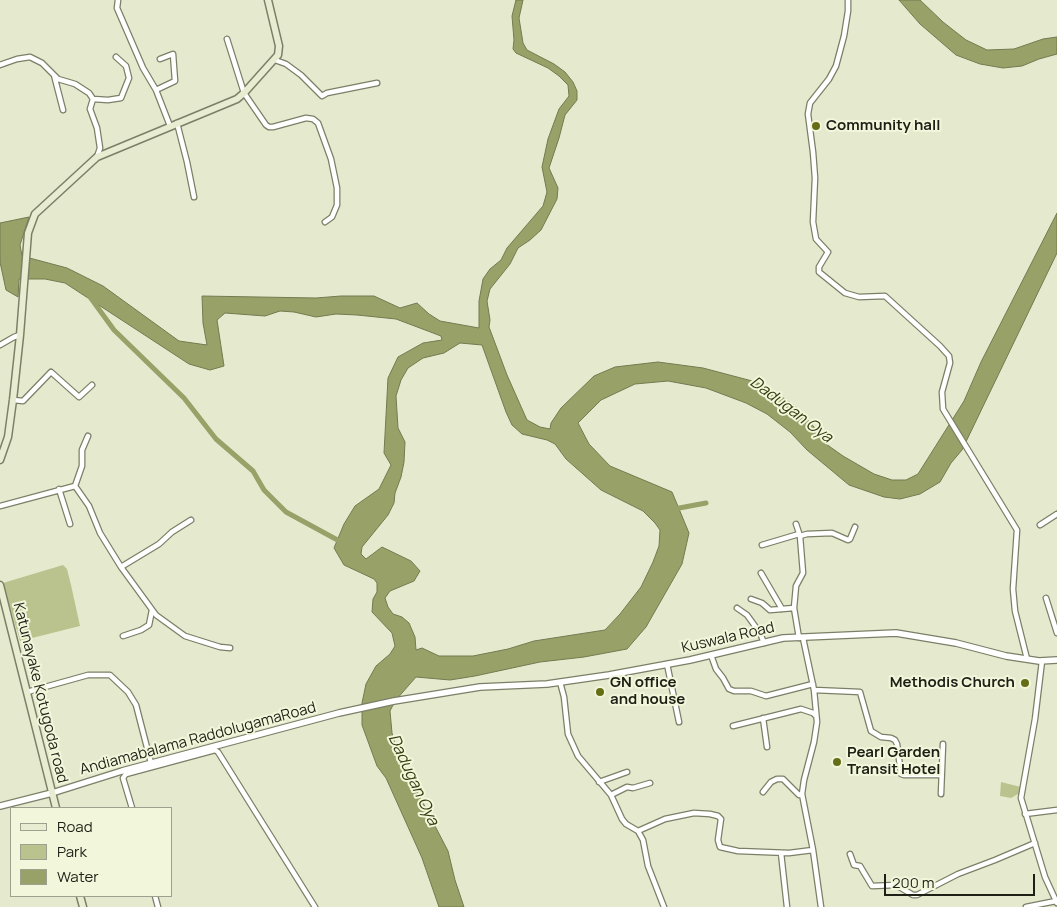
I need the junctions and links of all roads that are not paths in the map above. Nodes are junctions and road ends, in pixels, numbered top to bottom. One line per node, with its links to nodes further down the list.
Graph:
1 (118, 0): 11 (street)
2 (268, 0): 7 (main road)
3 (848, 0): 52 (street)
4 (227, 39): 12 (street)
5 (116, 57): 13 (street)
6 (160, 59): 11 (street)
7 (275, 60): 10 (street); 12 (main road)
8 (0, 64): 9 (street)
9 (53, 74): 13 (street); 14 (street)
10 (377, 83)
11 (156, 90): 16 (street)
12 (244, 93): 15 (main road); 19 (street)
13 (93, 99): 17 (street)
14 (63, 110)
15 (177, 123): 16 (main road); 18 (street)
16 (170, 126): 17 (main road)
17 (97, 157): 20 (main road)
18 (194, 197)
19 (325, 222)
20 (20, 335): 21 (street); 23 (main road)
21 (0, 345)
22 (92, 385): 23 (street)
23 (13, 400): 25 (main road)
24 (88, 436): 26 (street)
25 (0, 460)
26 (75, 486): 27 (street); 37 (street)
27 (59, 489): 28 (street); 31 (street)
28 (0, 506)
29 (1057, 514): 33 (street)
30 (191, 520): 37 (street)
31 (70, 524)
32 (796, 524): 35 (street)
33 (1040, 525)
34 (855, 527): 35 (street)
35 (799, 535): 36 (street); 43 (street)
36 (762, 545)
37 (121, 566): 45 (street)
38 (762, 574): 44 (street)
39 (0, 585): 59 (main road, Katunayake Kotugoda road)
40 (751, 598): 44 (street)
41 (1046, 598): 46 (street)
42 (737, 608): 49 (street)
43 (794, 608): 44 (street); 48 (street)
44 (782, 609)
45 (152, 610): 47 (street); 50 (street)
46 (1057, 633)
47 (123, 636)
48 (801, 638): 49 (street, Kuswala Road); 52 (street, Kuswala Road); 57 (street)
49 (764, 643): 51 (street, Kuswala Road)
50 (230, 648)
51 (712, 655): 55 (street, Kuswala Road); 57 (street)
52 (1027, 659): 54 (street, Kuswala Road)
53 (1057, 660): 54 (street, Kuswala Road)
54 (1042, 661): 81 (street)
55 (667, 664): 56 (street, Kuswala Road); 63 (street)
56 (560, 682): 60 (street, Kuswala Road); 70 (street)
57 (813, 684): 58 (street)
58 (814, 690): 61 (street); 69 (street)
59 (27, 692): 67 (street); 72 (main road, Katunayake Kotugoda road)
60 (404, 699): 67 (street, Andiamabalama RaddolugamaRoad)
61 (816, 716): 62 (street); 74 (street)
62 (763, 718): 64 (street); 66 (street)
63 (679, 722)
64 (733, 726)
65 (943, 744): 69 (street)
66 (768, 747)
67 (151, 763): 72 (street, Andiamabalama RaddolugamaRoad)
68 (627, 772): 70 (street)
69 (941, 775): 75 (street)
70 (599, 782): 76 (street)
71 (650, 783): 76 (street)
72 (52, 792): 77 (street, Andiamabalama RaddolugamaRoad); 78 (main road, Katunayake Kotugoda road)
73 (763, 792): 74 (street)
74 (802, 794): 84 (street)
75 (941, 794)
76 (611, 795): 82 (street)
77 (0, 806)
78 (56, 807)
79 (132, 807): 88 (street)
80 (1057, 810): 81 (street)
81 (1025, 814): 83 (street)
82 (638, 831): 85 (street); 89 (street)
83 (1035, 843): 86 (street); 87 (street)
84 (813, 850): 85 (street); 91 (street)
85 (781, 853): 90 (street)
86 (850, 854)
87 (1056, 902): 92 (street)
88 (315, 907)
89 (664, 907)
90 (787, 907)
91 (821, 907)
92 (1026, 907)

